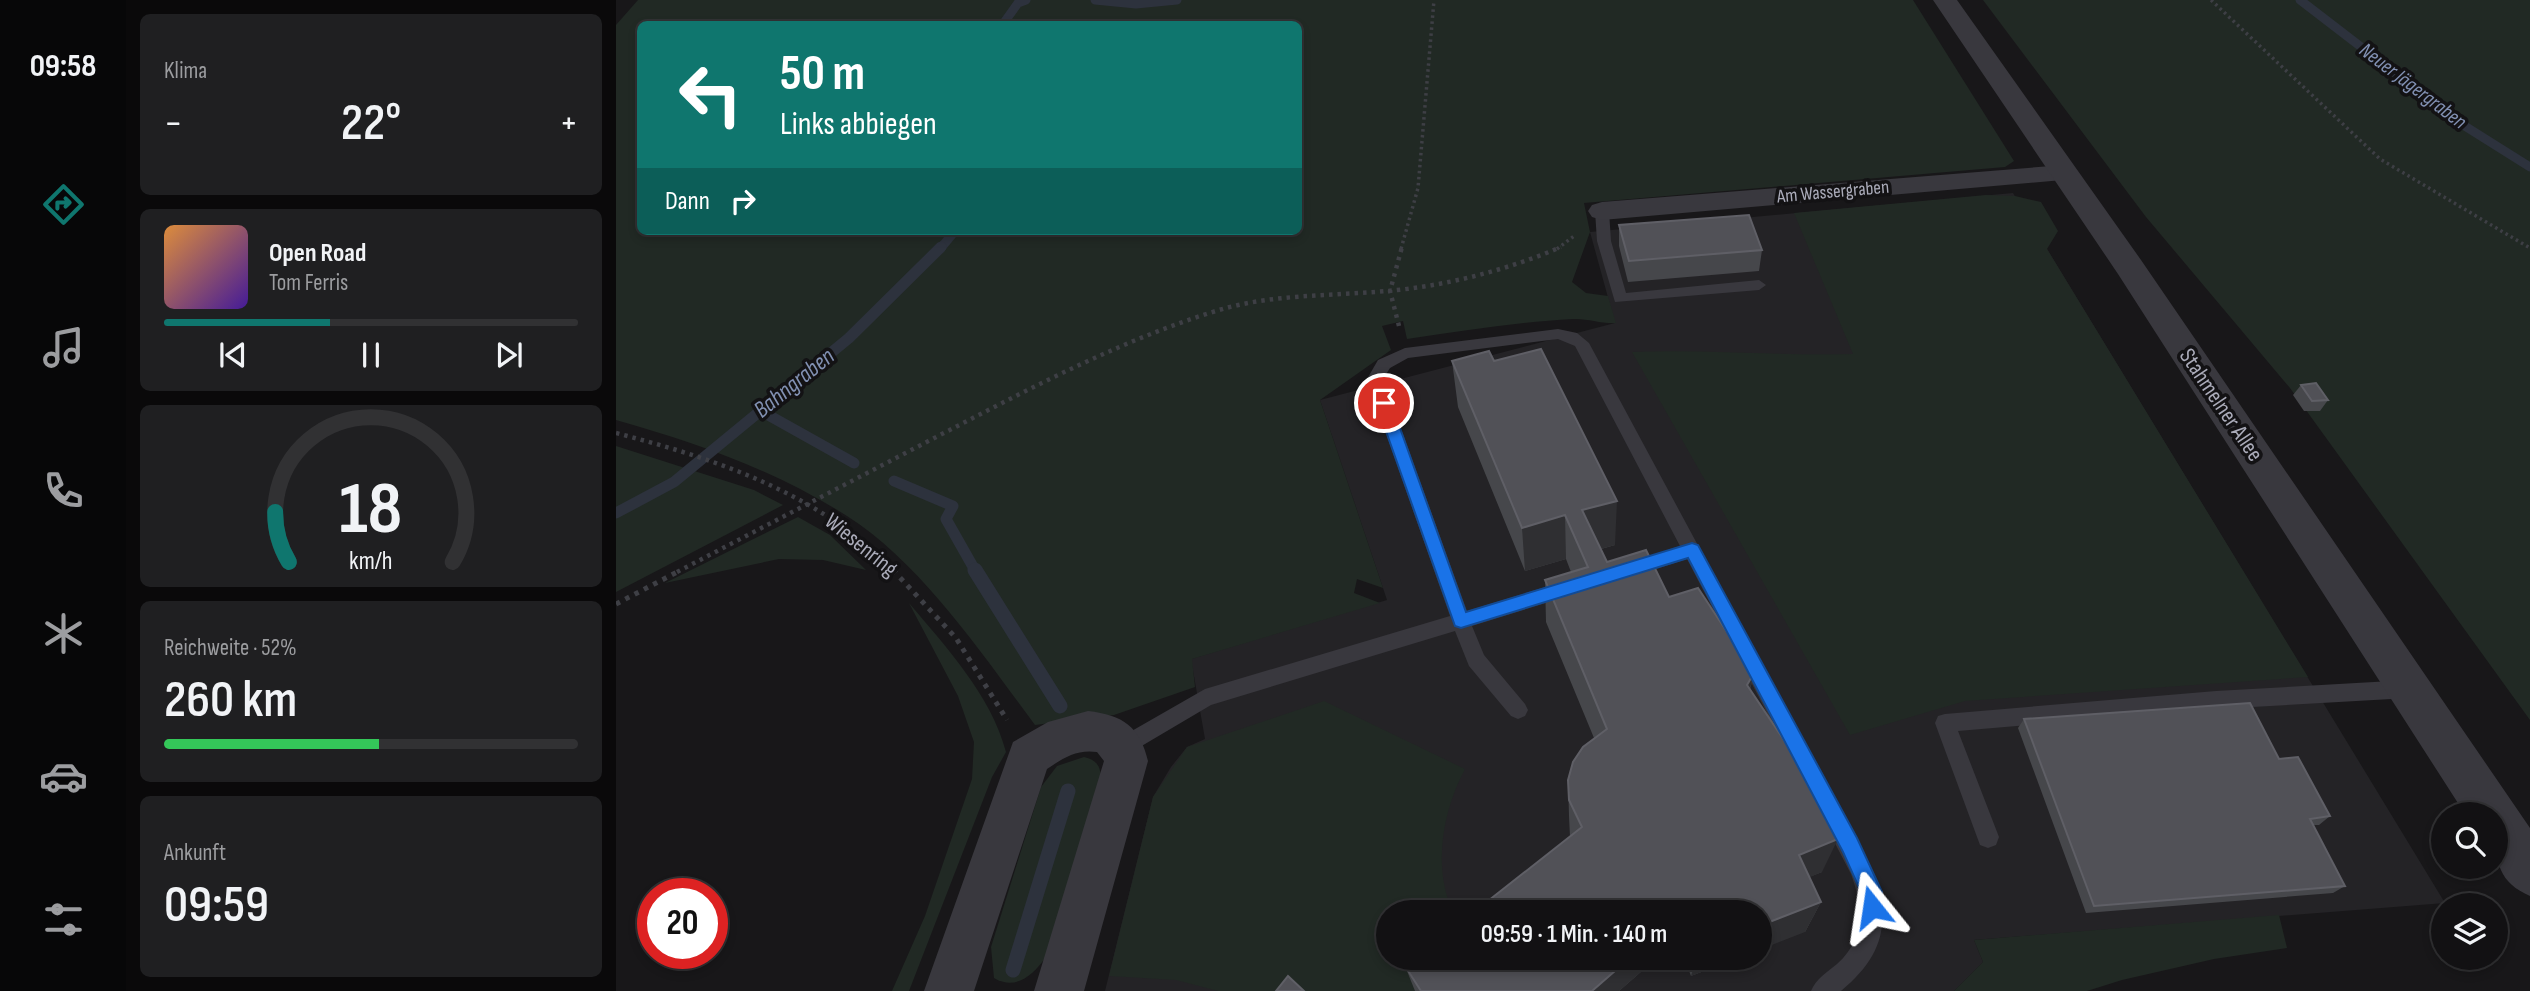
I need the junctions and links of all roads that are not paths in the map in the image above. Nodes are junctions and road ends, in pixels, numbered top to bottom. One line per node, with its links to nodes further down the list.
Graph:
1 (1945, 0): 2 (street, Stahmelner Allee)
2 (2064, 173): 3 (street, Am Wassergraben); 9 (street, Stahmelner Allee)
3 (1602, 211): 4 (lane)
4 (1759, 285)
5 (1692, 550): 6 (lane); 8 (lane); 18 (lane)
6 (1615, 574)
7 (1589, 582): 8 (lane)
8 (1461, 621): 10 (lane); 11 (lane)
9 (2409, 689): 12 (street, Stahmelner Allee); 13 (lane)
10 (1518, 710)
11 (1123, 747): 16 (street); 17 (street)
12 (2484, 802)
13 (1988, 837)
14 (2508, 837): 15 (street)
15 (2530, 871)
16 (949, 991)
17 (1059, 991)
18 (1823, 991)

